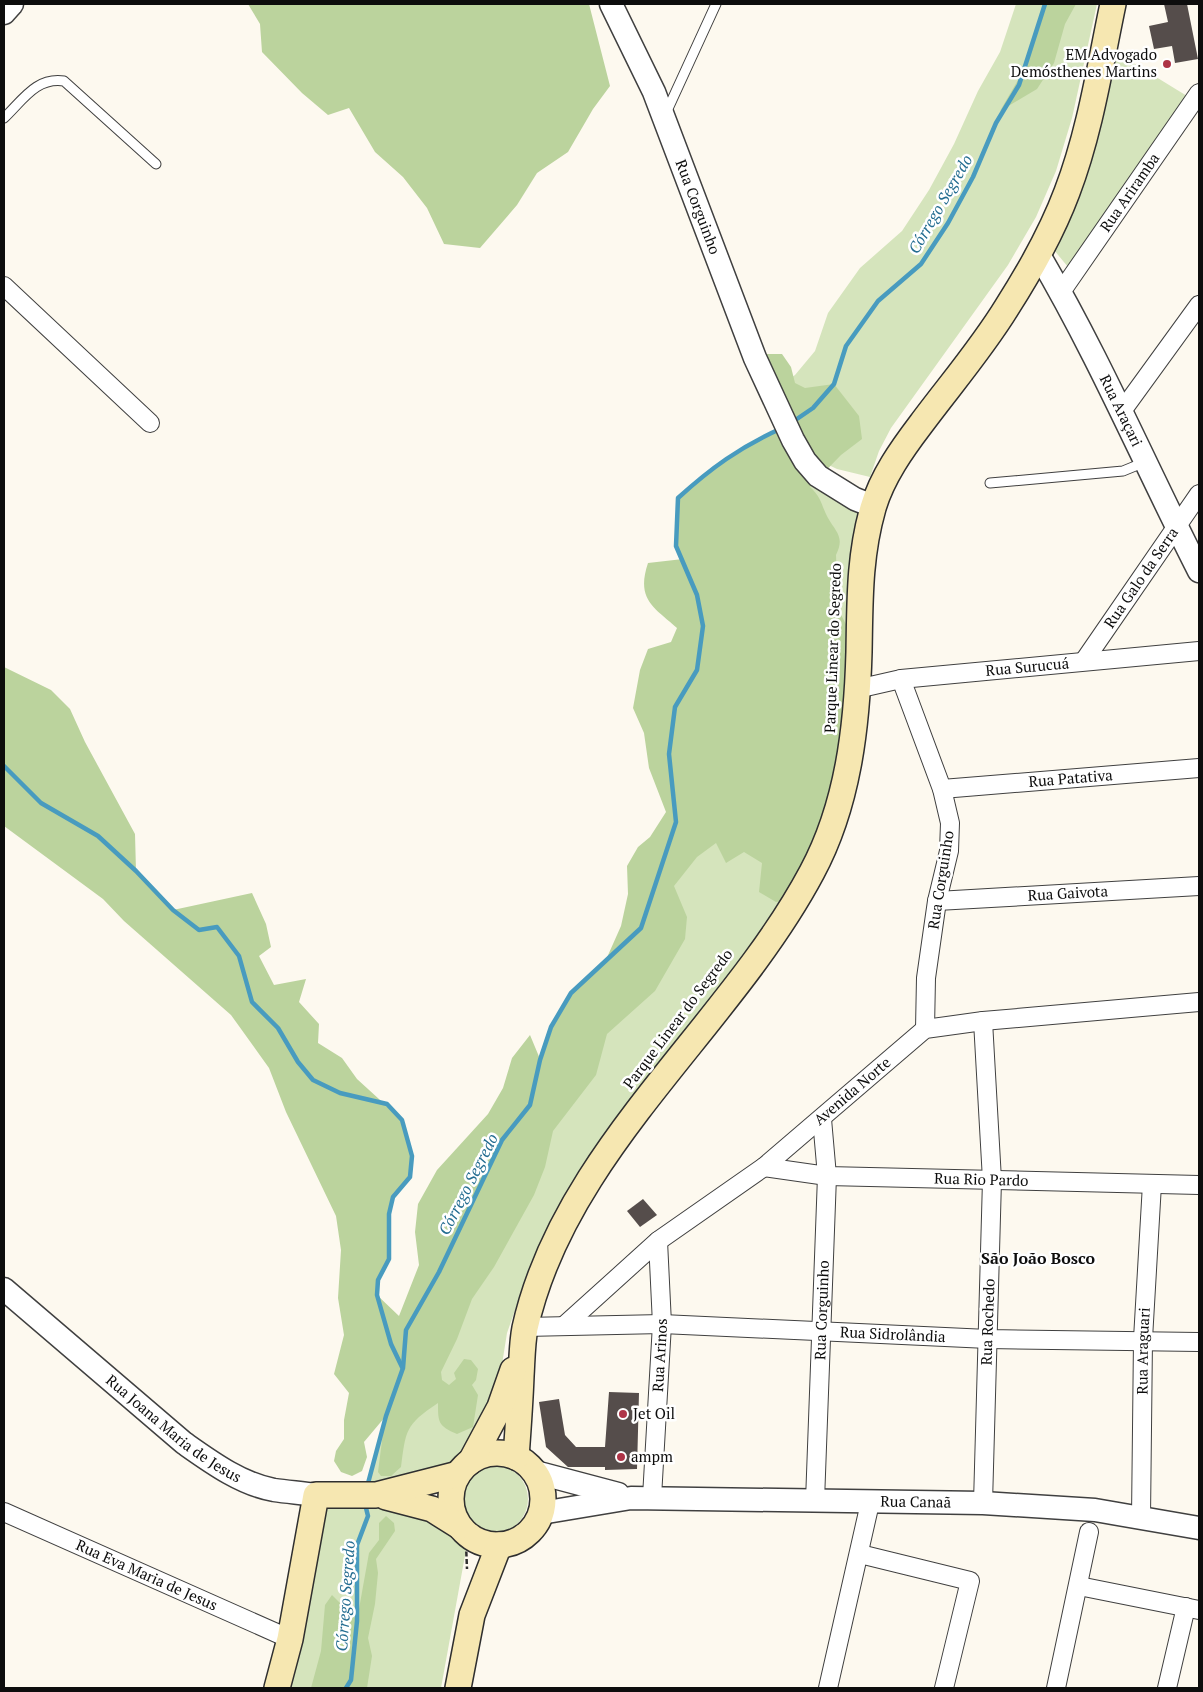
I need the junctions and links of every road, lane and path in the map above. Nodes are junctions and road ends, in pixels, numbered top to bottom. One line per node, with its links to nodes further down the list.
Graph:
1 (12, 4): 5 (street)
2 (611, 4): 8 (street, Rua Corguinho)
3 (716, 4): 8 (lane)
4 (1113, 4): 10 (main road)
5 (4, 13)
6 (1197, 102): 12 (street, Rua Ariramba)
7 (4, 118): 9 (lane)
8 (663, 118): 19 (street, Rua Corguinho)
9 (156, 164)
10 (1039, 255): 12 (street, Rua Araçari); 19 (main road)
11 (4, 286): 15 (street)
12 (1061, 292): 14 (street, Rua Araçari)
13 (1199, 305): 14 (street)
14 (1122, 411): 16 (street, Rua Araçari)
15 (150, 423)
16 (1146, 462): 17 (lane); 20 (street, Rua Araçari)
17 (990, 483)
18 (1199, 494): 20 (street, Rua Galo da Serra)
19 (873, 506): 25 (main road)
20 (1176, 526): 21 (street, Rua Araçari); 23 (street, Rua Galo da Serra)
21 (1199, 571)
22 (1199, 651): 23 (street, Rua Surucuá)
23 (1084, 661): 24 (street, Rua Surucuá)
24 (901, 679): 25 (street, Rua Surucuá); 27 (street, Rua Corguinho)
25 (857, 689): 43 (main road)
26 (1199, 768): 27 (street, Rua Patativa)
27 (942, 789): 29 (street, Rua Corguinho)
28 (1199, 886): 29 (street, Rua Gaivota)
29 (937, 901): 32 (street, Rua Corguinho)
30 (1199, 1002): 31 (street)
31 (982, 1021): 32 (street); 36 (street, Rua Rochedo)
32 (925, 1029): 33 (street, Avenida Norte)
33 (822, 1119): 34 (street, Avenida Norte); 35 (street, Rua Corguinho)
34 (764, 1166): 35 (street, Rua Rio Pardo); 39 (street, Avenida Norte)
35 (827, 1176): 36 (street, Rua Rio Pardo); 44 (street, Rua Corguinho)
36 (992, 1180): 37 (street, Rua Rio Pardo); 45 (street, Rua Rochedo)
37 (1152, 1184): 38 (street, Rua Rio Pardo); 46 (street, Rua Araguari)
38 (1199, 1185)
39 (658, 1241): 41 (street, Rua Arinos); 42 (street, Avenida Norte)
40 (4, 1289): 51 (street, Rua Joana Maria de Jesus)
41 (662, 1324): 42 (street, Rua Sidrolândia); 44 (street, Rua Sidrolândia); 53 (street, Rua Arinos)
42 (565, 1325): 43 (street, Rua Sidrolândia)
43 (524, 1330): 48 (main road); 49 (main road)
44 (822, 1332): 45 (street, Rua Sidrolândia); 54 (street, Rua Corguinho)
45 (988, 1339): 46 (street, Rua Sidrolândia); 56 (street, Rua Rochedo)
46 (1143, 1339): 47 (street, Rua Sidrolândia); 59 (street, Rua Araguari)
47 (1199, 1342)
48 (516, 1457): 49 (main road); 50 (main road)
49 (465, 1467): 52 (main road, Rua Joana Maria de Jesus); 60 (main road)
50 (535, 1472): 53 (street, Rua Canaã); 58 (main road)
51 (316, 1495): 52 (main road, Rua Joana Maria de Jesus); 67 (main road)
52 (364, 1496): 60 (main road, Rua Joana Maria de Jesus)
53 (642, 1497): 54 (street, Rua Canaã); 58 (street, Rua Canaã)
54 (815, 1501): 55 (street, Rua Canaã)
55 (870, 1503): 56 (street, Rua Canaã); 64 (street)
56 (983, 1503): 59 (street, Rua Canaã)
57 (4, 1512): 67 (street, Rua Eva Maria de Jesus)
58 (541, 1513): 63 (main road)
59 (1141, 1517): 61 (street, Rua Canaã)
60 (459, 1526): 63 (main road)
61 (1199, 1528)
62 (1089, 1532): 65 (street)
63 (499, 1545): 69 (main road)
64 (860, 1554): 70 (street); 71 (street)
65 (1079, 1586): 66 (street); 72 (street)
66 (1192, 1608): 73 (street)
67 (290, 1639): 68 (main road)
68 (277, 1688)
69 (458, 1688)
70 (828, 1688)
71 (944, 1688)
72 (1056, 1688)
73 (1167, 1688)

